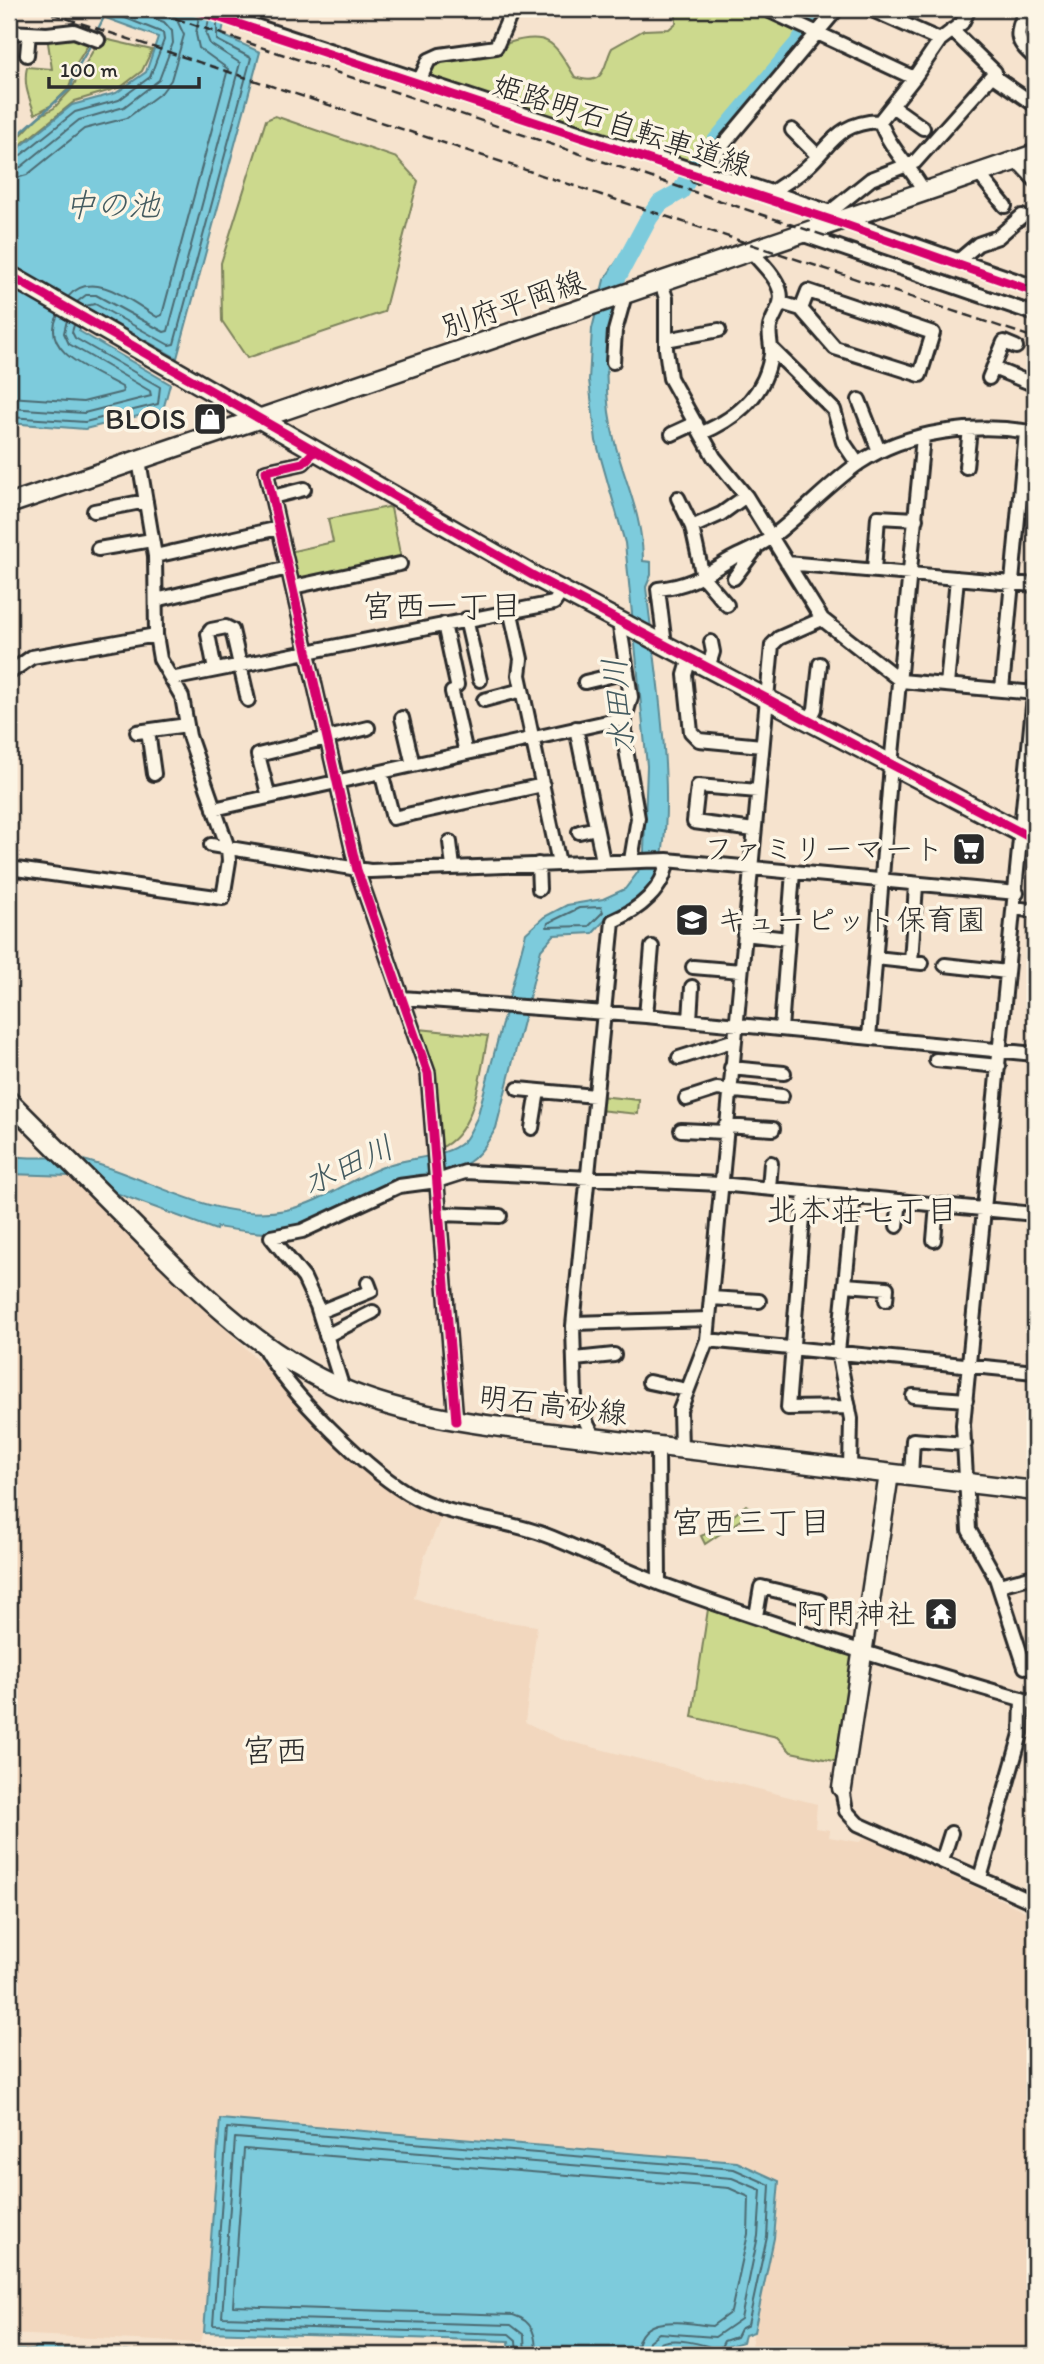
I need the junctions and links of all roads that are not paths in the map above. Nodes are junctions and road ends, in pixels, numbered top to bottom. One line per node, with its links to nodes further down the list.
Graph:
1 (204, 9): 18 (street)
2 (513, 9): 18 (street)
3 (766, 9): 8 (street)
4 (837, 9): 8 (street)
5 (870, 9): 13 (street)
6 (970, 9): 9 (street)
7 (1026, 9): 15 (street)
8 (810, 29): 17 (street); 28 (street)
9 (952, 30): 13 (street); 16 (street)
10 (9, 32): 11 (street)
11 (29, 33): 12 (street); 14 (street)
12 (98, 40)
13 (940, 40): 17 (street)
14 (27, 55)
15 (1035, 58)
16 (993, 76): 19 (street); 27 (street)
17 (914, 78): 20 (street)
18 (420, 79): 28 (street)
19 (1034, 102)
20 (892, 106): 21 (street); 22 (street)
21 (880, 121): 25 (street); 27 (street)
22 (923, 128)
23 (792, 130): 25 (street)
24 (1035, 154): 26 (main road, 別府平岡線)
25 (817, 155): 31 (street)
26 (1017, 161): 29 (main road, 別府平岡線); 30 (street)
27 (908, 164): 32 (street); 34 (street)
28 (696, 172): 31 (street)
29 (979, 174): 32 (main road, 別府平岡線); 33 (street)
30 (1035, 180)
31 (771, 193): 34 (street)
32 (925, 193): 34 (main road, 別府平岡線)
33 (1004, 206)
34 (837, 216): 36 (main road, 別府平岡線); 38 (street)
35 (1019, 223): 38 (street)
36 (801, 234): 37 (main road, 別府平岡線); 45 (street)
37 (751, 251): 40 (main road, 別府平岡線); 43 (street)
38 (958, 260): 41 (street)
39 (9, 275): 53 (main road)
40 (662, 283): 42 (main road, 別府平岡線); 47 (street)
41 (1035, 286)
42 (613, 299): 50 (street); 53 (main road, 別府平岡線)
43 (781, 303): 44 (street); 49 (street)
44 (801, 309): 44 (street)
45 (1035, 314)
46 (719, 330): 47 (street)
47 (666, 340): 54 (street)
48 (1016, 346): 51 (street)
49 (771, 348): 54 (street); 62 (street)
50 (613, 362)
51 (1035, 385)
52 (859, 400): 59 (street)
53 (260, 421): 60 (main road); 61 (main road, 別府平岡線)
54 (699, 428): 57 (street); 66 (street)
55 (970, 429): 56 (street); 58 (street); 63 (street)
56 (1031, 433): 87 (street)
57 (672, 434)
58 (923, 437): 59 (street); 71 (street)
59 (879, 451): 62 (street)
60 (314, 452): 65 (street); 90 (main road)
61 (139, 460): 68 (street); 69 (main road, 別府平岡線)
62 (858, 464): 74 (street)
63 (966, 467)
64 (304, 489): 65 (street)
65 (272, 496): 73 (street)
66 (746, 496): 72 (street); 74 (street)
67 (678, 498): 72 (street)
68 (146, 501): 70 (street); 75 (street)
69 (9, 504)
70 (94, 511)
71 (916, 519): 82 (street); 83 (street)
72 (692, 527): 84 (street)
73 (279, 528): 78 (street); 81 (street)
74 (771, 538): 76 (street); 79 (street)
75 (152, 540): 77 (street); 78 (street)
76 (756, 547): 84 (street); 85 (street)
77 (98, 549)
78 (155, 556): 91 (street)
79 (788, 563): 82 (street); 95 (street)
80 (400, 564): 89 (street)
81 (288, 568): 89 (street); 91 (street)
82 (874, 570): 83 (street)
83 (911, 573): 86 (street); 111 (street)
84 (703, 577): 92 (street); 100 (street)
85 (734, 578)
86 (957, 578): 87 (street); 113 (street)
87 (1012, 583): 88 (street); 114 (street)
88 (1035, 585)
89 (293, 587): 101 (street)
90 (563, 590): 93 (street); 96 (main road)
91 (156, 600): 98 (street)
92 (727, 605)
93 (510, 609): 94 (street); 115 (street)
94 (466, 619): 97 (street); 110 (street)
95 (822, 619): 111 (street); 117 (street)
96 (619, 621): 100 (main road); 108 (street)
97 (444, 624): 101 (street); 129 (street)
98 (156, 635): 107 (street); 109 (street)
99 (711, 642): 105 (street)
100 (664, 645): 102 (main road)
101 (308, 654): 104 (street); 127 (street)
102 (690, 658): 105 (main road); 128 (street)
103 (820, 664): 122 (street)
104 (240, 666): 106 (street); 106 (street); 118 (street)
105 (708, 668): 117 (main road)
106 (215, 670): 109 (street)
107 (9, 673)
108 (627, 673): 112 (street); 121 (street)
109 (171, 679): 123 (street)
110 (480, 680)
111 (901, 681): 113 (street); 132 (street)
112 (585, 682)
113 (947, 685): 114 (street)
114 (1002, 689): 116 (street)
115 (522, 690): 119 (street); 126 (street)
116 (1035, 690): 142 (street)
117 (767, 698): 122 (main road); 128 (street)
118 (248, 700)
119 (484, 700)
120 (402, 718): 131 (street)
121 (625, 718): 125 (street); 146 (street)
122 (810, 721): 132 (main road)
123 (187, 725): 130 (street); 138 (street)
124 (368, 728): 127 (street)
125 (576, 729): 126 (street); 139 (street)
126 (533, 738): 129 (street); 135 (street)
127 (327, 739): 134 (street); 137 (street)
128 (762, 746): 136 (street)
129 (466, 753): 131 (street)
130 (156, 765)
131 (413, 765): 133 (street)
132 (891, 765): 142 (main road); 156 (street)
133 (381, 772): 134 (street); 135 (street)
134 (337, 782): 137 (street); 154 (street)
135 (542, 785): 149 (street)
136 (758, 791): 140 (street); 140 (street)
137 (269, 797): 138 (street)
138 (214, 809): 145 (street)
139 (596, 828): 141 (street); 148 (street)
140 (754, 830): 153 (street)
141 (579, 832)
142 (1028, 837): 159 (street)
143 (450, 842): 151 (street)
144 (211, 845): 145 (street)
145 (228, 848): 152 (street); 154 (street)
146 (631, 860): 147 (street); 148 (street)
147 (667, 860): 153 (street); 172 (street)
148 (603, 861): 149 (street)
149 (559, 863): 150 (street)
150 (538, 864): 151 (street); 158 (street)
151 (453, 867): 154 (street)
152 (9, 868)
153 (750, 868): 155 (street); 162 (street)
154 (357, 870): 171 (street)
155 (793, 872): 156 (street); 163 (street)
156 (883, 882): 157 (street); 165 (street)
157 (916, 884): 159 (street); 165 (street)
158 (539, 889)
159 (1017, 893): 160 (street)
160 (1015, 908): 161 (street); 169 (street)
161 (1035, 911)
162 (744, 934): 163 (street); 168 (street)
163 (788, 939): 176 (street)
164 (652, 947): 173 (street)
165 (876, 958): 177 (street)
166 (945, 965): 169 (street)
167 (693, 967): 168 (street)
168 (741, 971): 175 (street)
169 (1007, 972): 179 (street)
170 (692, 987): 174 (street)
171 (402, 998): 172 (street); 199 (street)
172 (603, 1013): 173 (street); 189 (street)
173 (646, 1016): 174 (street)
174 (690, 1020): 175 (street)
175 (736, 1025): 176 (street); 178 (street)
176 (781, 1029): 177 (street)
177 (869, 1038): 179 (street)
178 (734, 1040): 181 (street); 184 (street)
179 (1000, 1051): 180 (street); 183 (street)
180 (1035, 1054)
181 (679, 1058)
182 (936, 1060): 183 (street)
183 (999, 1066): 206 (street)
184 (731, 1068): 185 (street); 187 (street)
185 (784, 1073)
186 (518, 1089): 188 (street)
187 (729, 1090): 190 (street); 191 (street); 194 (street)
188 (538, 1091): 189 (street); 193 (street)
189 (595, 1096): 198 (street)
190 (782, 1096)
191 (686, 1099)
192 (9, 1101): 223 (main road, 明石高砂線)
193 (532, 1128)
194 (725, 1129): 195 (street); 196 (street); 200 (street)
195 (773, 1129)
196 (681, 1130)
197 (771, 1163): 201 (street)
198 (587, 1177): 199 (street); 200 (street); 220 (street)
199 (437, 1181): 207 (street); 217 (street)
200 (720, 1184): 201 (street); 214 (street)
201 (769, 1188): 202 (street)
202 (805, 1192): 203 (street); 224 (street)
203 (854, 1196): 204 (street); 212 (street)
204 (900, 1201): 205 (street); 210 (street)
205 (937, 1205): 206 (street); 211 (street)
206 (984, 1210): 208 (street); 228 (street)
207 (440, 1214): 209 (street); 236 (street)
208 (1035, 1214)
209 (500, 1216)
210 (897, 1226)
211 (934, 1240)
212 (845, 1285): 215 (street); 225 (street)
213 (363, 1289): 217 (street)
214 (711, 1298): 216 (street); 219 (street)
215 (886, 1300)
216 (759, 1301)
217 (319, 1312): 221 (street)
218 (373, 1312): 221 (street)
219 (709, 1319): 220 (street); 222 (street)
220 (574, 1323): 227 (street)
221 (326, 1336): 231 (street)
222 (707, 1340): 224 (street); 232 (street)
223 (262, 1345): 231 (main road, 明石高砂線); 247 (street)
224 (792, 1348): 225 (street); 235 (street)
225 (838, 1352): 228 (street); 235 (street)
226 (614, 1355): 227 (street)
227 (575, 1359): 237 (street)
228 (971, 1367): 229 (street); 234 (street)
229 (1035, 1372)
230 (649, 1382): 232 (street)
231 (343, 1388): 236 (main road, 明石高砂線)
232 (688, 1390): 240 (street)
233 (913, 1396): 234 (street)
234 (966, 1400): 238 (street)
235 (849, 1407): 241 (street)
236 (456, 1421): 237 (main road, 明石高砂線)
237 (594, 1438): 239 (main road, 明石高砂線)
238 (965, 1444): 243 (street); 244 (street)
239 (658, 1446): 240 (main road, 明石高砂線); 247 (street)
240 (681, 1449): 241 (main road, 明石高砂線)
241 (850, 1469): 242 (main road, 明石高砂線)
242 (889, 1474): 243 (main road, 明石高砂線); 251 (main road)
243 (911, 1476): 244 (main road, 明石高砂線)
244 (966, 1482): 245 (main road, 明石高砂線); 248 (street)
245 (1035, 1491)
246 (1035, 1578): 248 (street)
247 (659, 1583): 250 (street)
248 (999, 1585): 252 (street)
249 (821, 1601): 250 (street)
250 (757, 1616): 251 (street)
251 (861, 1652): 253 (street); 255 (main road)
252 (1025, 1667)
253 (1022, 1699): 254 (street); 258 (street)
254 (1035, 1703)
255 (842, 1788): 257 (street)
256 (951, 1833): 257 (street)
257 (942, 1861): 258 (street)
258 (980, 1878): 259 (street)
259 (1035, 1903)

